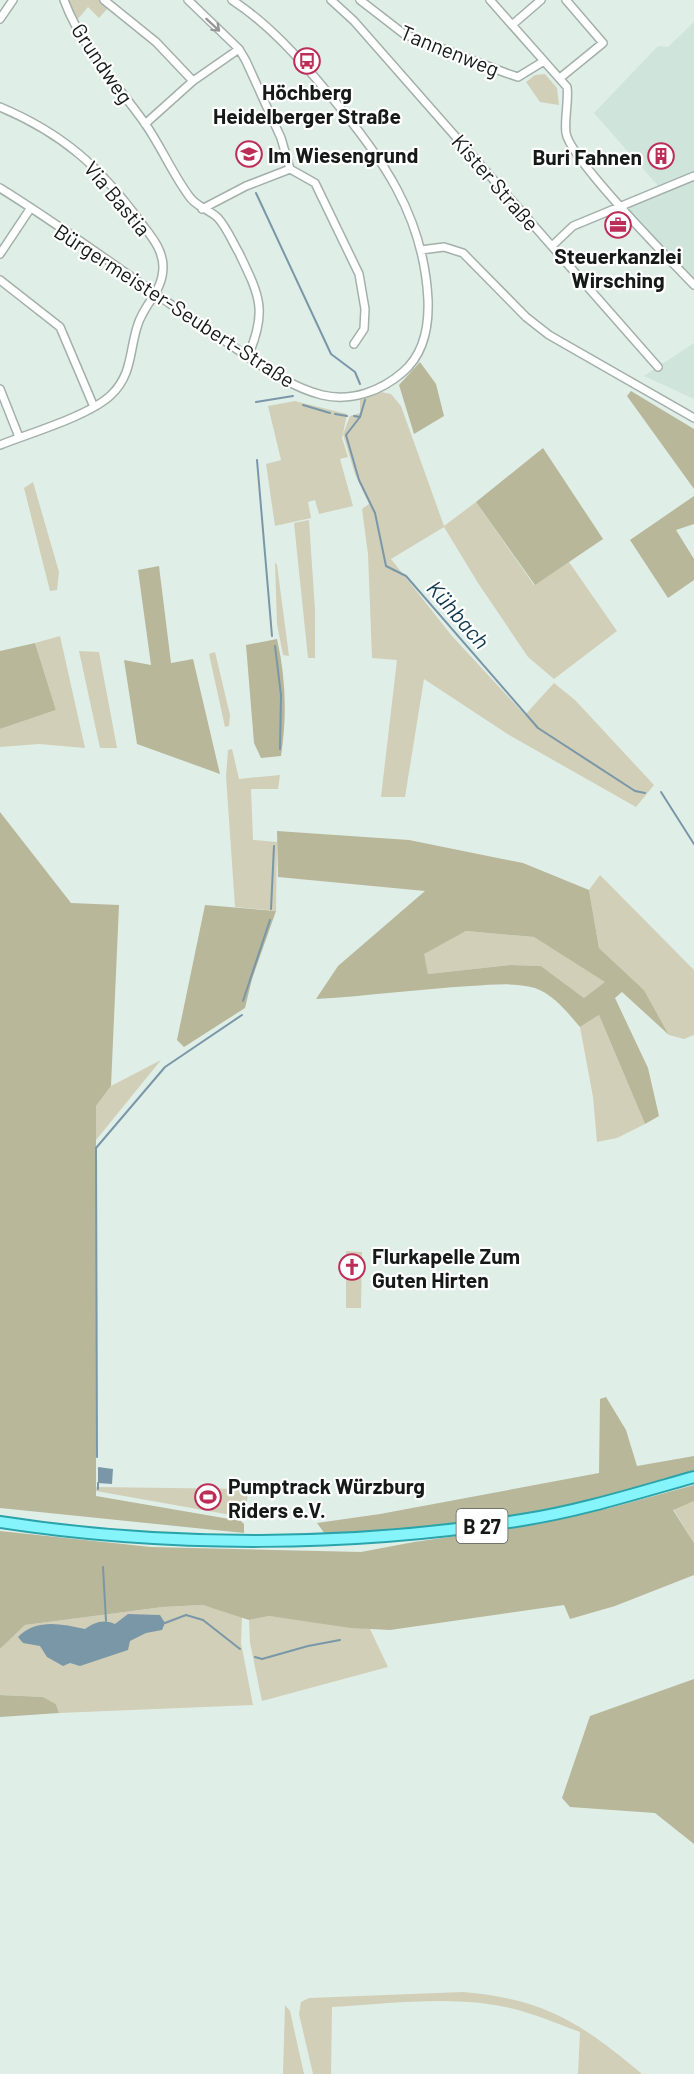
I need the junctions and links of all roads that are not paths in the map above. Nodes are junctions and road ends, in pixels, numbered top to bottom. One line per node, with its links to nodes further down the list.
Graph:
1 (13, 0): 11 (street)
2 (64, 0): 18 (street, Grundweg)
3 (104, 0): 16 (street)
4 (188, 0): 13 (street, one-way to 13)
5 (232, 0): 26 (street, Bürgermeister-Seubert-Straße)
6 (331, 0): 25 (street, Kister Straße)
7 (360, 0): 14 (street, Tannenweg)
8 (490, 0): 12 (street)
9 (542, 0): 12 (street)
10 (566, 0): 15 (street)
11 (0, 19)
12 (512, 25): 14 (street)
13 (239, 49): 16 (street, Grundweg); 19 (street)
14 (544, 61): 15 (street)
15 (560, 78): 22 (street)
16 (193, 81): 18 (street, Grundweg)
17 (0, 107): 30 (street, Via Bastia)
18 (145, 124): 24 (street, Grundweg)
19 (290, 169): 24 (street); 31 (street)
20 (694, 176): 22 (street)
21 (0, 188): 23 (street, Bürgermeister-Seubert-Straße)
22 (620, 206): 25 (street); 29 (street)
23 (30, 209): 27 (street); 30 (street, Bürgermeister-Seubert-Straße)
24 (202, 209): 32 (street, Grundweg)
25 (552, 246): 33 (street, Kister Straße)
26 (421, 250): 32 (street, Bürgermeister-Seubert-Straße); 36 (street)
27 (0, 254)
28 (0, 280): 35 (street)
29 (693, 285)
30 (156, 296): 32 (street, Bürgermeister-Seubert-Straße); 35 (street)
31 (354, 344)
32 (248, 356)
33 (658, 367)
34 (0, 389): 37 (street)
35 (94, 407): 37 (street)
36 (694, 418)
37 (19, 437): 38 (street)
38 (0, 445)
39 (694, 1477): 40 (main road, B 27)
40 (0, 1522)

